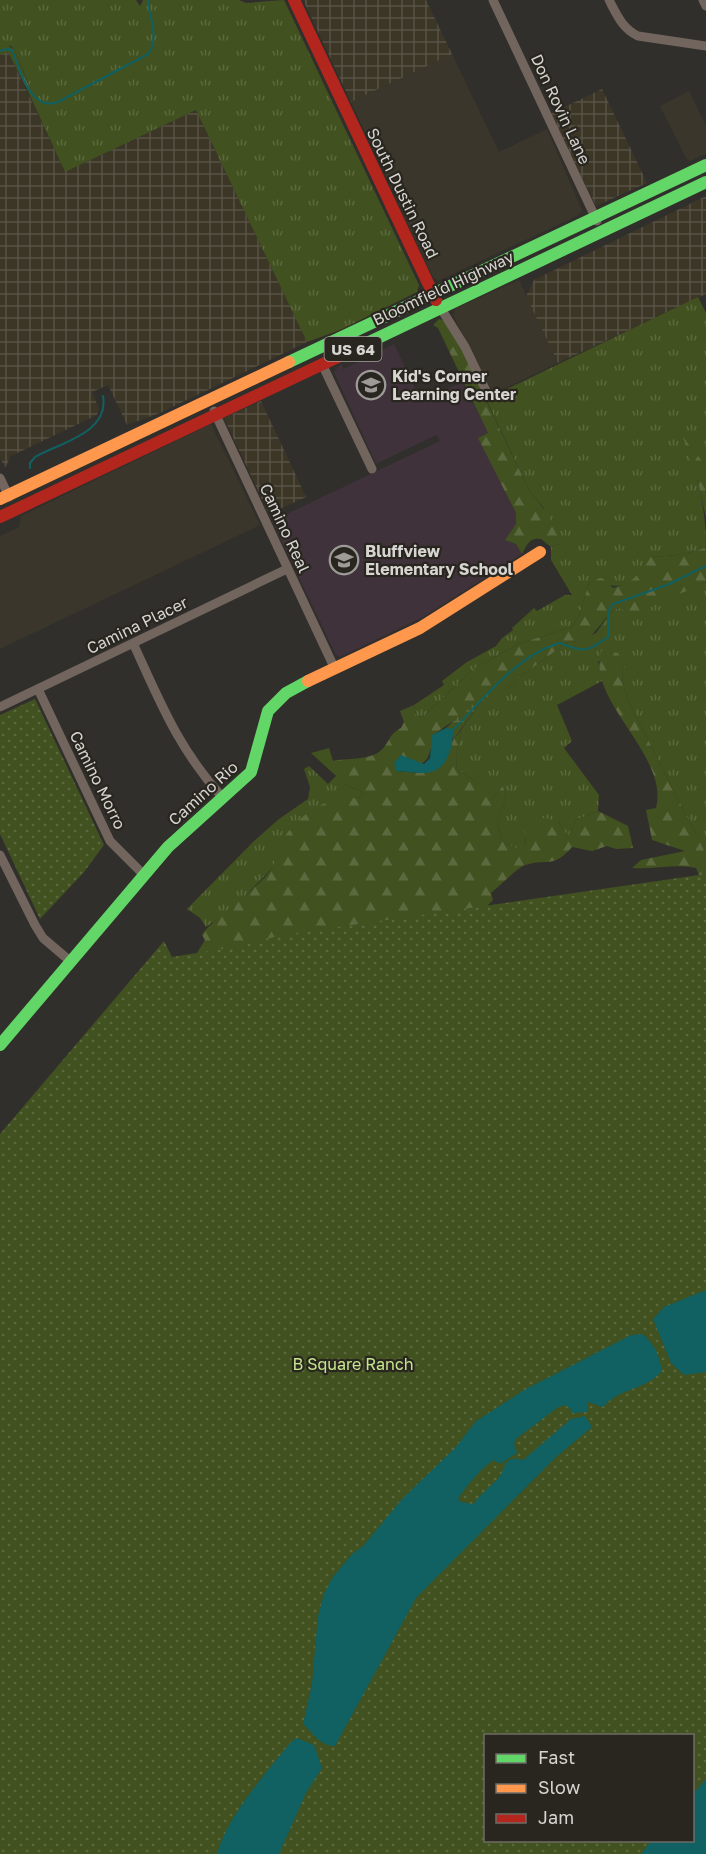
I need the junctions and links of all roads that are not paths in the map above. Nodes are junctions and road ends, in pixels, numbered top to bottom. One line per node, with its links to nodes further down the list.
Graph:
1 (294, 0): 11 (main road, South Dustin Road)
2 (494, 0): 9 (street, Don Rovin Lane)
3 (609, 0): 6 (street)
4 (703, 0): 5 (street)
5 (706, 6)
6 (706, 46)
7 (706, 165): 9 (main road, Bloomfield Highway / US 64)
8 (706, 182): 10 (main road, Bloomfield Highway / US 64)
9 (595, 217): 10 (street, Don Rovin Lane); 11 (main road, Bloomfield Highway / US 64)
10 (601, 232): 12 (main road, Bloomfield Highway / US 64)
11 (433, 293): 12 (main road, South Dustin Road); 15 (main road, Bloomfield Highway / US 64)
12 (440, 307): 13 (main road, Bloomfield Highway / US 64); 14 (street, South Dustin Road)
13 (322, 364): 16 (main road, Bloomfield Highway / US 64); 17 (street)
14 (489, 397)
15 (210, 401): 16 (street, Camino Real); 19 (main road, Bloomfield Highway / US 64)
16 (216, 415): 20 (main road, Bloomfield Highway / US 64); 23 (street, Camino Real)
17 (372, 470)
18 (0, 478): 19 (street)
19 (4, 497): 20 (street)
20 (15, 510): 21 (main road, Bloomfield Highway / US 64)
21 (0, 517)
22 (540, 552): 25 (main road, Camino Rio)
23 (288, 569): 24 (street, Camina Placer); 25 (street, Camino Real)
24 (133, 644): 26 (street, Camina Placer); 28 (street)
25 (334, 667): 28 (main road, Camino Rio)
26 (38, 689): 27 (street, Camina Placer); 30 (street, Camino Morro)
27 (0, 707)
28 (222, 797): 30 (main road, Camino Rio)
29 (0, 855): 31 (street)
30 (143, 874): 31 (main road, Camino Rio)
31 (70, 961): 32 (main road, Camino Rio)
32 (0, 1045)

